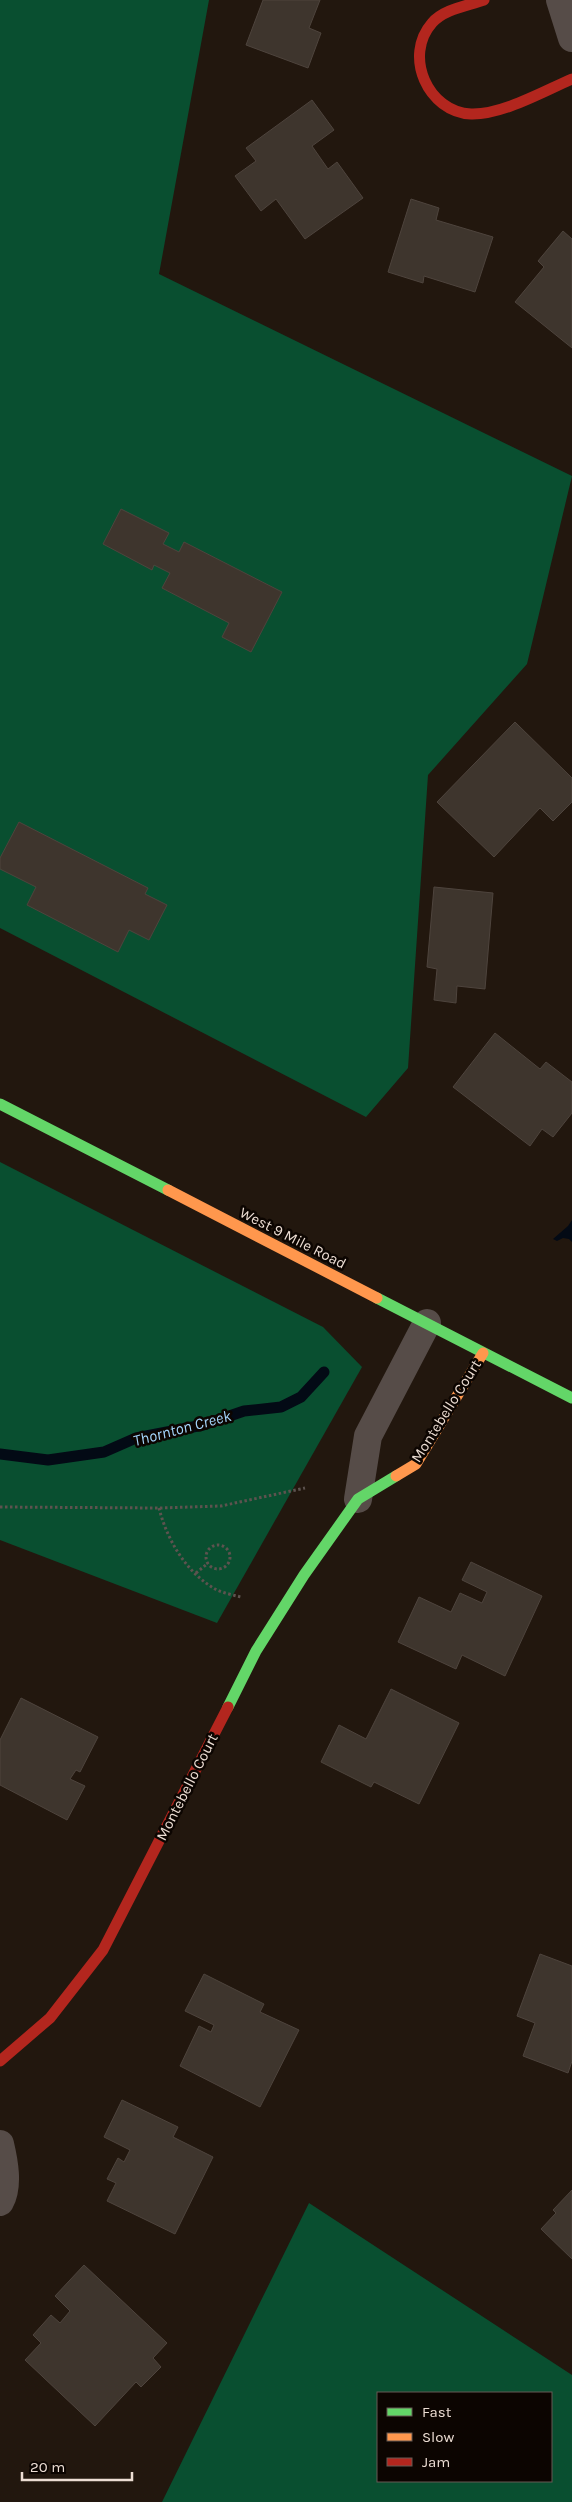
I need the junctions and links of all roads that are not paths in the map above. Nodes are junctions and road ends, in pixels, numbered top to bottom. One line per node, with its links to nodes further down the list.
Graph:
1 (484, 0): 4 (street)
2 (560, 0): 3 (street)
3 (572, 38)
4 (572, 79)
5 (0, 1104): 6 (street, West 9 Mile Road)
6 (427, 1323): 7 (street, West 9 Mile Road); 9 (street, Montebello Court)
7 (483, 1353): 8 (street, West 9 Mile Road); 9 (street, Montebello Court)
8 (572, 1398)
9 (358, 1499): 10 (street, Montebello Court)
10 (0, 2061)
11 (0, 2144): 12 (street)
12 (0, 2202)

